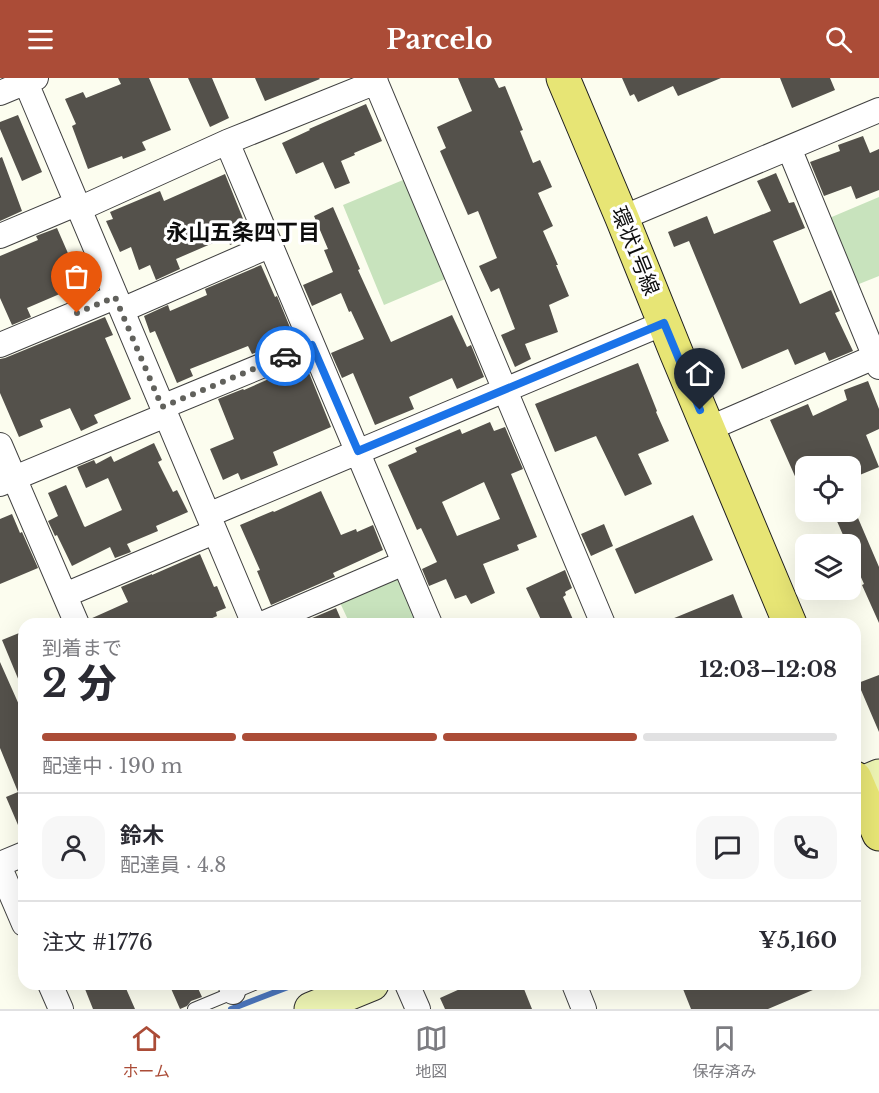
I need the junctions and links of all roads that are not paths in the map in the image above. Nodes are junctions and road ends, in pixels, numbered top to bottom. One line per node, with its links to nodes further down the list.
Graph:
1 (563, 78): 9 (main road, 環状1号線)
2 (29, 79): 4 (street); 8 (street)
3 (375, 80): 6 (street); 17 (street)
4 (0, 93)
5 (879, 110): 7 (street)
6 (227, 142): 8 (street); 11 (street)
7 (789, 148): 9 (street); 16 (street)
8 (78, 206): 10 (street); 12 (street)
9 (622, 219): 13 (main road, 環状1号線)
10 (0, 236)
11 (271, 245): 12 (street); 15 (street)
12 (118, 304): 14 (street); 18 (street)
13 (664, 323): 17 (street); 19 (main road, 環状1号線)
14 (0, 345)
15 (312, 345): 18 (street); 21 (street)
16 (878, 360): 19 (street)
17 (505, 390): 21 (street); 30 (street)
18 (164, 411): 22 (street); 23 (street)
19 (708, 429): 31 (main road, 環状1号線)
20 (0, 445): 22 (street)
21 (358, 451): 23 (street); 24 (street)
22 (7, 481): 25 (street)
23 (211, 524): 25 (street); 27 (street)
24 (404, 563): 28 (street); 29 (street)
25 (65, 595): 26 (street)
26 (75, 618)
27 (250, 618)
28 (276, 618)
29 (427, 618)
30 (600, 618)
31 (787, 618)
32 (862, 781): 33 (main road)
33 (879, 834)
34 (18, 857): 35 (street)
35 (0, 866): 36 (street)
36 (18, 910)
37 (53, 990): 42 (street)
38 (233, 990): 43 (lane)
39 (357, 990): 44 (street)
40 (410, 990): 45 (street)
41 (576, 990): 46 (street)
42 (61, 1009)
43 (194, 1009)
44 (311, 1009)
45 (418, 1009)
46 (584, 1009)

